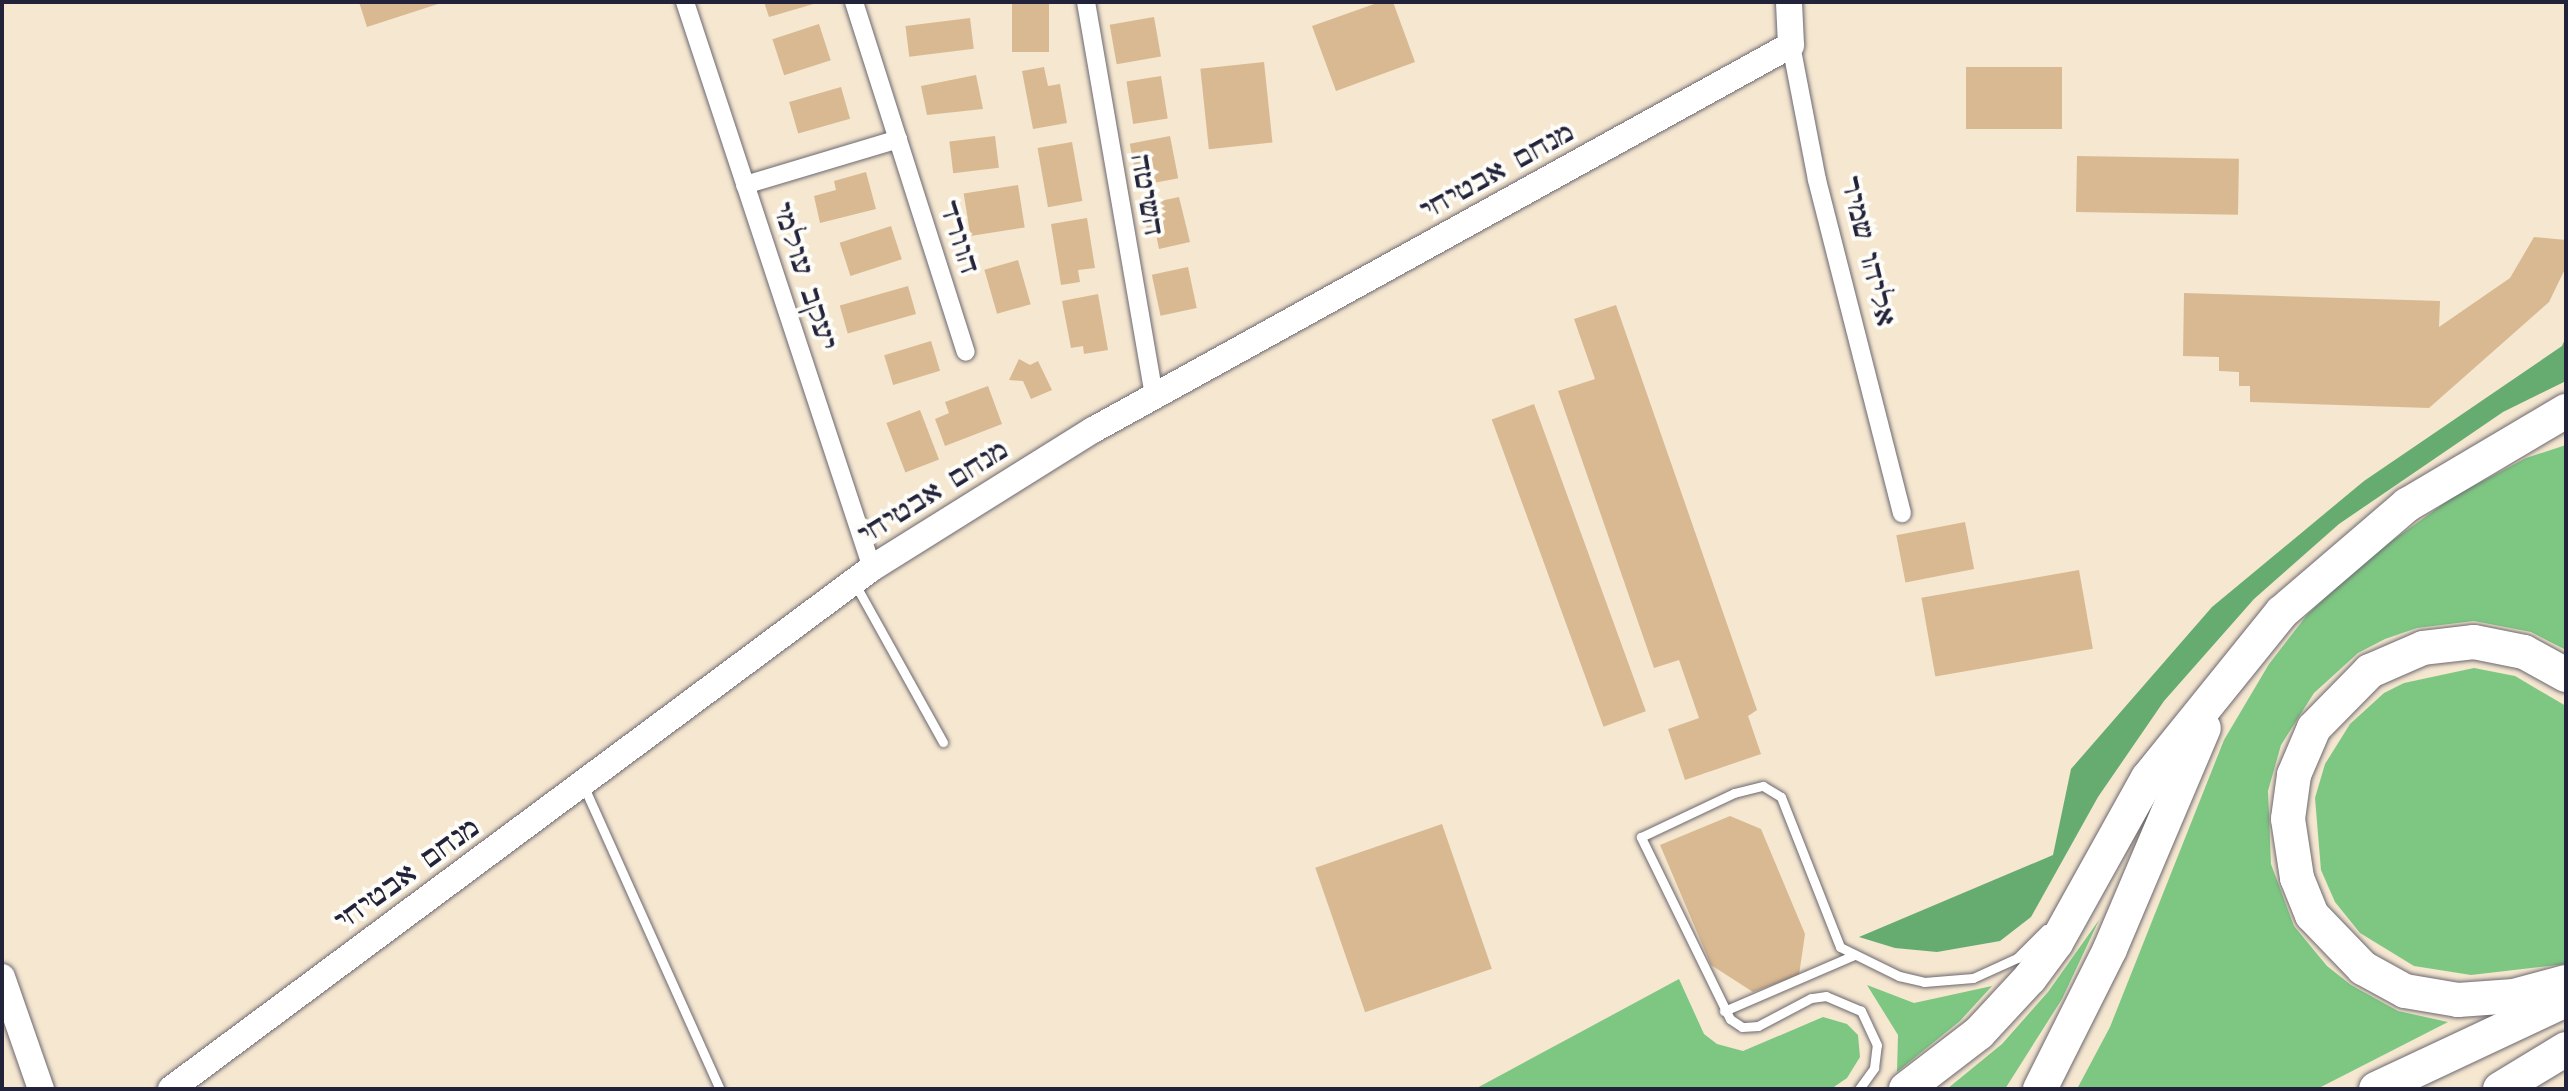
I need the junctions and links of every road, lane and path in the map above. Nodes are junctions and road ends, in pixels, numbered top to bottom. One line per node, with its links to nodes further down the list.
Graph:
1 (685, 2): 7 (street, יעקב עולמי)
2 (854, 2): 6 (street, הוורד)
3 (1086, 2): 9 (street, השיטה)
4 (1789, 2): 5 (street, אליהו שמיר)
5 (1791, 45): 9 (street, מנחם אבטיחי); 11 (street, אליהו שמיר)
6 (898, 139): 7 (street); 8 (street, הוורד)
7 (745, 185): 12 (street, יעקב עולמי)
8 (966, 352)
9 (1154, 397): 12 (street, מנחם אבטיחי)
10 (2558, 419): 13 (highway)
11 (1902, 513)
12 (863, 575): 15 (lane); 16 (street, מנחם אבטיחי)
13 (2239, 664): 17 (highway); 28 (highway)
14 (2566, 675): 20 (highway)
15 (943, 742)
16 (583, 783): 24 (street, מנחם אבטיחי); 25 (lane)
17 (2112, 844): 18 (lane); 27 (highway)
18 (1854, 955): 21 (lane); 21 (lane)
19 (2, 977): 23 (street)
20 (2565, 995): 29 (highway)
21 (1724, 1011): 26 (lane)
22 (2566, 1049): 30 (highway)
23 (41, 1089)
24 (171, 1089)
25 (720, 1089)
26 (1859, 1089)
27 (1906, 1089)
28 (2040, 1089)
29 (2376, 1089)
30 (2500, 1089)

